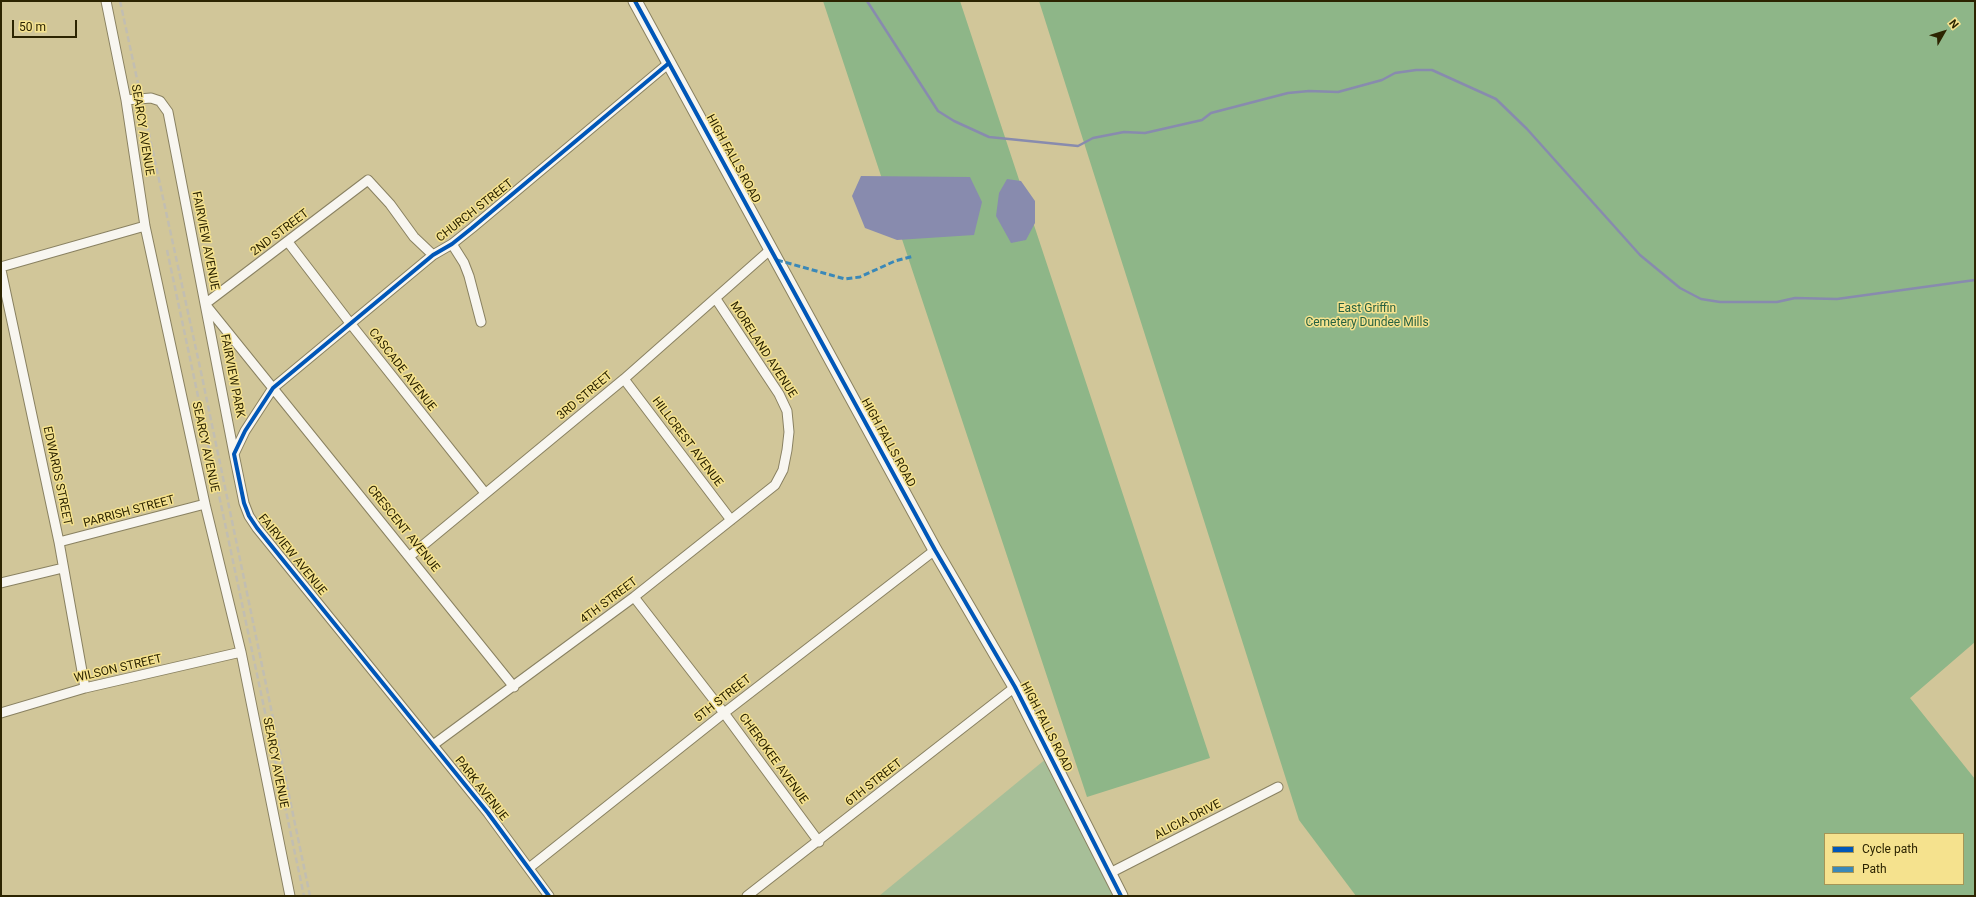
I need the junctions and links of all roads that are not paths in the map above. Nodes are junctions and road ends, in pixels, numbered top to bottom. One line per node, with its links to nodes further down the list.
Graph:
1 (106, 1): 4 (street, SEARCY AVENUE)
2 (636, 1): 3 (street, HIGH FALLS ROAD)
3 (669, 63): 7 (street, CHURCH STREET); 8 (street, HIGH FALLS ROAD)
4 (126, 100): 5 (street, SEARCY AVENUE); 12 (street, FAIRVIEW AVENUE)
5 (145, 226): 10 (street); 20 (street, SEARCY AVENUE)
6 (288, 242): 9 (street, 2ND STREET); 12 (street, 2ND STREET); 14 (street, CASCADE AVENUE)
7 (452, 244): 9 (street, CHURCH STREET); 13 (street)
8 (771, 249): 11 (street, 3RD STREET); 23 (street, HIGH FALLS ROAD)
9 (433, 255): 14 (street, CHURCH STREET)
10 (1, 269): 22 (street, EDWARDS STREET)
11 (716, 299): 15 (street, 3RD STREET); 18 (street, MORELAND AVENUE)
12 (206, 304): 16 (street, FAIRVIEW AVENUE); 17 (street, FAIRVIEW PARK)
13 (481, 322)
14 (350, 323): 16 (street, CHURCH STREET); 19 (street, CASCADE AVENUE)
15 (624, 379): 19 (street, 3RD STREET); 21 (street, HILLCREST AVENUE)
16 (273, 388): 17 (street); 24 (street, CRESCENT AVENUE)
17 (234, 454): 32 (street, FAIRVIEW AVENUE)
18 (784, 463): 21 (street, 4TH STREET)
19 (485, 493): 24 (street, 3RD STREET)
20 (204, 504): 22 (street, PARRISH STREET); 28 (street, SEARCY AVENUE)
21 (731, 520): 27 (street, 4TH STREET)
22 (59, 542): 25 (street, EDWARDS STREET)
23 (935, 550): 30 (street, HIGH FALLS ROAD); 34 (street, 5TH STREET)
24 (410, 556): 29 (street, CRESCENT AVENUE)
25 (63, 568): 26 (street); 31 (street, EDWARDS STREET)
26 (1, 584)
27 (634, 597): 29 (street, 4TH STREET); 34 (street, CHEROKEE AVENUE)
28 (241, 652): 31 (street, WILSON STREET); 40 (street, SEARCY AVENUE)
29 (514, 687): 35 (street, 4TH STREET)
30 (1014, 687): 37 (street, 6TH STREET); 39 (street, HIGH FALLS ROAD)
31 (85, 688): 33 (street, WILSON STREET)
32 (394, 696): 35 (street, PARK AVENUE)
33 (1, 713)
34 (724, 713): 37 (street, CHEROKEE AVENUE); 38 (street, 5TH STREET)
35 (433, 745): 38 (street, PARK AVENUE)
36 (1278, 788): 39 (street, ALICIA DRIVE)
37 (819, 842): 42 (street, 6TH STREET)
38 (529, 868): 41 (street, PARK AVENUE)
39 (1110, 873): 43 (street, HIGH FALLS ROAD)
40 (290, 896)
41 (549, 896)
42 (747, 896)
43 (1121, 896)

